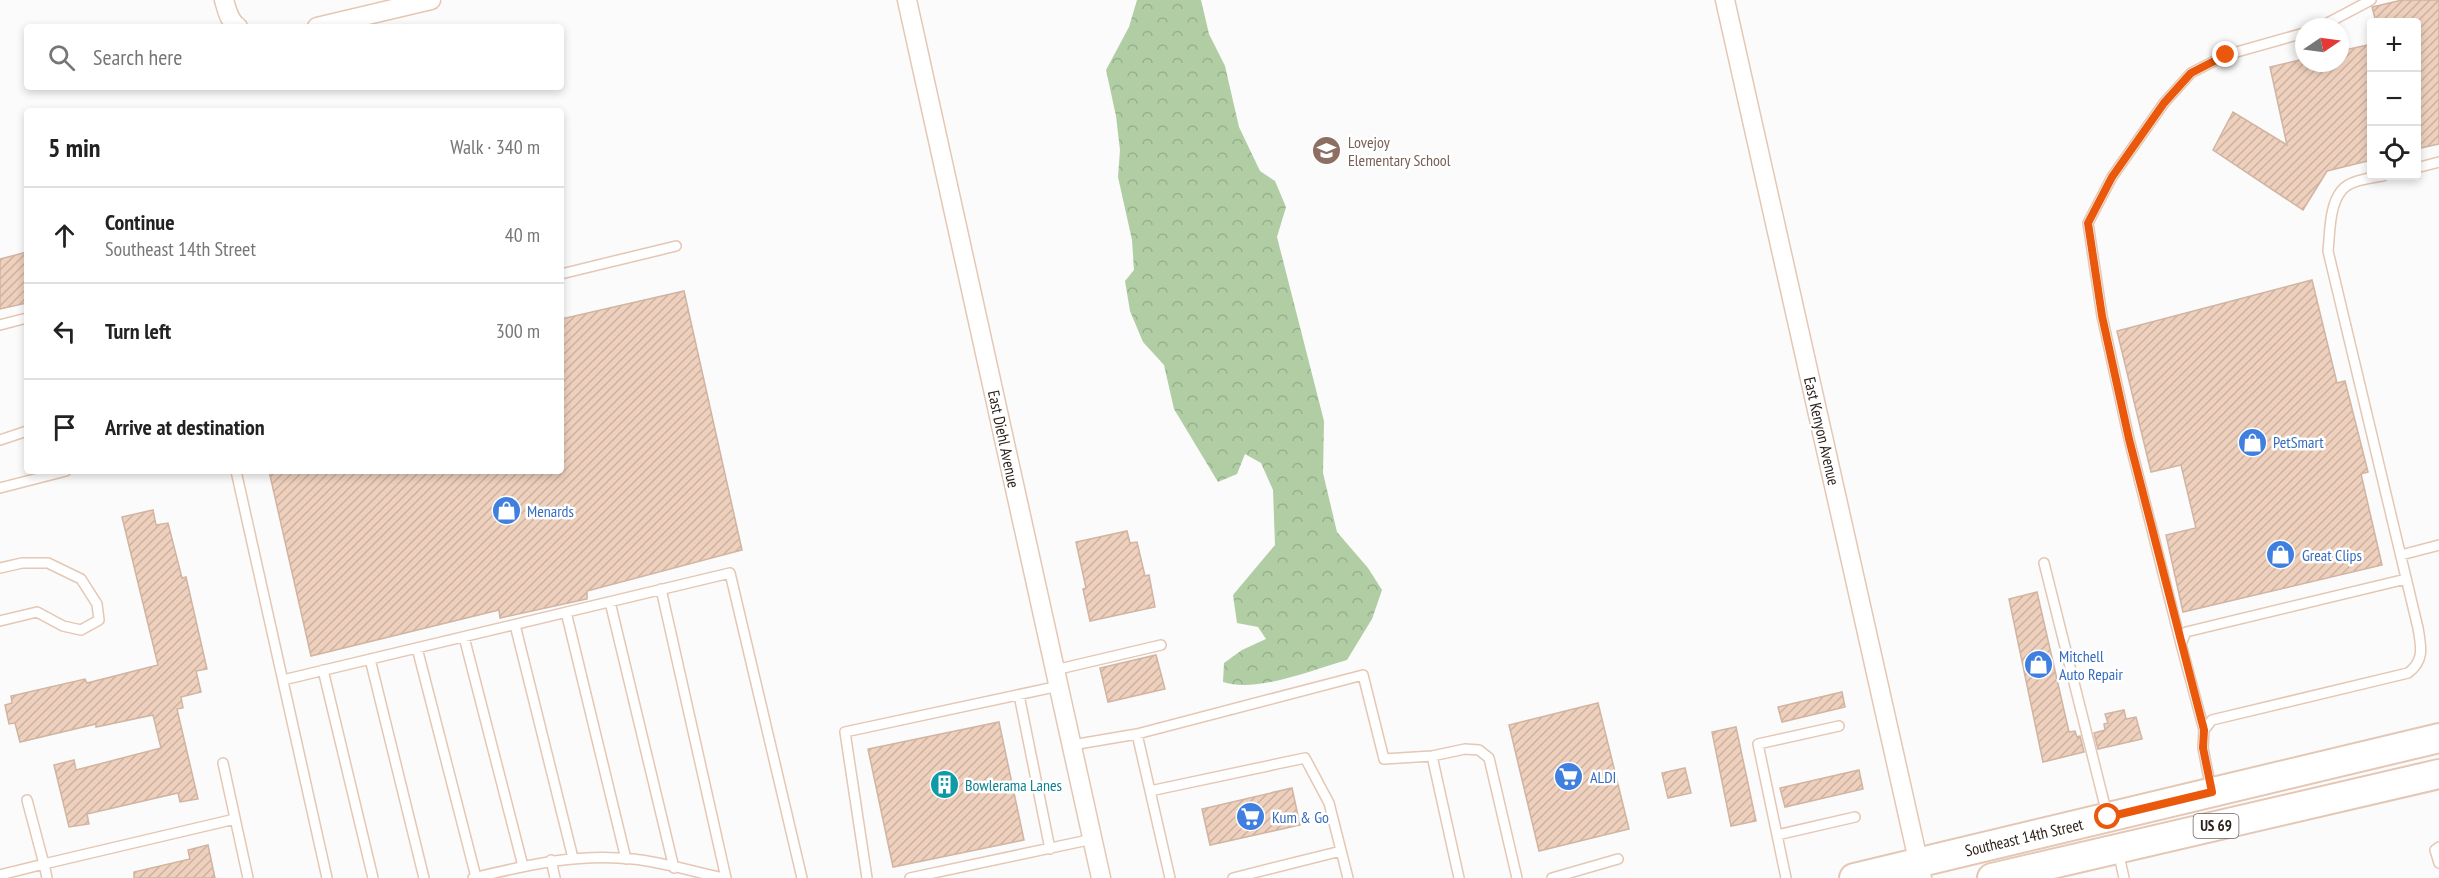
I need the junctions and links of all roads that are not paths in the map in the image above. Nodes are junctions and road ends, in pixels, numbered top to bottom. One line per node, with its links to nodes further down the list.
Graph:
1 (224, 0): 7 (street)
2 (431, 0): 8 (street)
3 (907, 0): 38 (street, East Diehl Avenue)
4 (1725, 0): 69 (street, East Kenyon Avenue)
5 (2371, 0): 6 (lane)
6 (2337, 18)
7 (236, 24)
8 (330, 24)
9 (2295, 36): 33 (lane)
10 (2439, 162): 11 (lane)
11 (2421, 167)
12 (2367, 180): 23 (lane)
13 (676, 246): 14 (lane)
14 (564, 273)
15 (24, 319): 16 (lane)
16 (0, 325)
17 (24, 432): 18 (lane)
18 (0, 440)
19 (54, 474): 21 (lane)
20 (237, 474): 39 (lane)
21 (0, 488)
22 (2439, 545): 23 (lane)
23 (2401, 555): 26 (lane)
24 (2044, 563): 53 (lane)
25 (0, 568): 30 (lane)
26 (2406, 579): 33 (lane); 42 (lane)
27 (661, 589): 28 (lane); 78 (lane); 79 (lane)
28 (610, 602): 29 (lane); 68 (lane)
29 (566, 612): 31 (lane); 62 (lane)
30 (0, 621)
31 (514, 625): 32 (lane); 61 (lane)
32 (464, 637): 35 (lane); 67 (lane)
33 (2181, 644): 42 (lane)
34 (1161, 645): 38 (lane)
35 (417, 648): 36 (lane); 76 (lane)
36 (370, 659): 37 (lane); 75 (lane)
37 (323, 670): 39 (lane); 74 (lane)
38 (1057, 678): 40 (lane); 45 (street, East Diehl Avenue)
39 (283, 680): 73 (lane)
40 (1018, 694): 58 (lane); 80 (lane)
41 (1839, 726): 55 (lane)
42 (2204, 730): 50 (lane)
43 (1137, 734): 45 (lane); 46 (lane); 49 (lane)
44 (2439, 738): 50 (main road, Southeast 14th Street / US 69)
45 (1072, 745): 56 (street, East Diehl Avenue)
46 (1432, 756): 86 (lane); 87 (lane)
47 (223, 763): 54 (lane)
48 (2439, 774): 59 (main road, Southeast 14th Street / US 69)
49 (1150, 792): 60 (lane); 83 (lane)
50 (2212, 792): 53 (main road, Southeast 14th Street / US 69)
51 (27, 800): 66 (lane)
52 (1855, 817): 55 (lane)
53 (2108, 817): 69 (main road, Southeast 14th Street / US 69)
54 (235, 819): 66 (lane); 72 (lane)
55 (1777, 835): 89 (lane)
56 (1093, 839): 58 (lane); 82 (street, East Diehl Avenue)
57 (2439, 847): 65 (lane)
58 (1050, 849): 81 (lane)
59 (2117, 849): 91 (main road, Southeast 14th Street / US 69); 92 (lane)
60 (1341, 851): 84 (lane); 85 (lane)
61 (573, 858): 62 (lane); 64 (lane)
62 (626, 859): 68 (lane)
63 (1618, 859): 88 (lane)
64 (551, 860): 67 (lane); 77 (lane)
65 (2439, 863)
66 (44, 864): 70 (lane); 71 (lane)
67 (523, 866): 76 (lane)
68 (674, 868): 78 (lane)
69 (1920, 870): 90 (main road, Southeast 14th Street / US 69)
70 (0, 875)
71 (47, 878)
72 (248, 878)
73 (327, 878)
74 (373, 878)
75 (424, 878)
76 (475, 878)
77 (555, 878)
78 (725, 878)
79 (802, 878)
80 (867, 878)
81 (910, 878)
82 (1101, 878)
83 (1170, 878)
84 (1233, 878)
85 (1348, 878)
86 (1459, 878)
87 (1517, 878)
88 (1552, 878)
89 (1786, 878)
90 (1854, 878)
91 (1992, 878)
92 (2124, 878)

